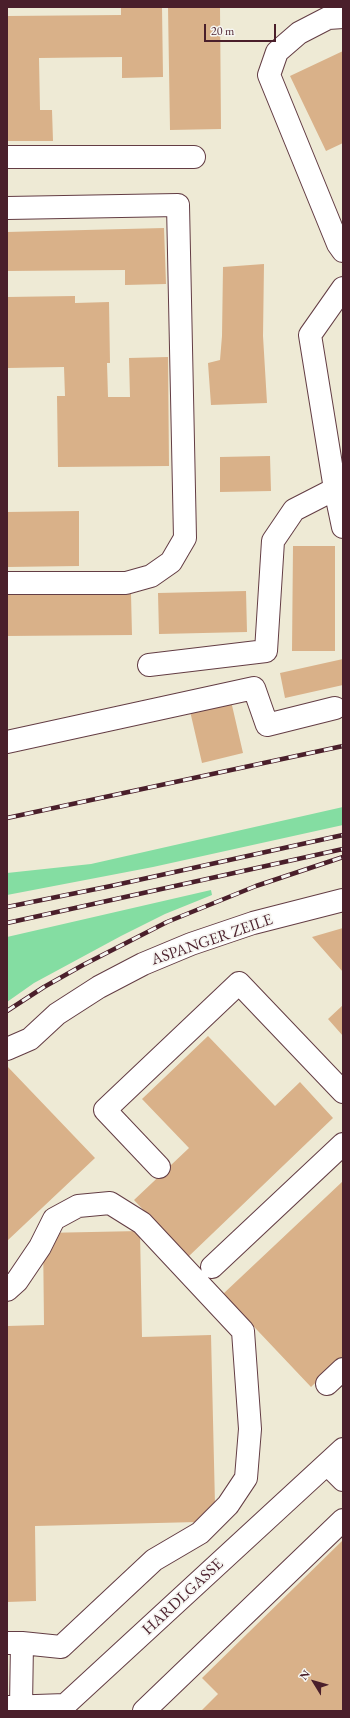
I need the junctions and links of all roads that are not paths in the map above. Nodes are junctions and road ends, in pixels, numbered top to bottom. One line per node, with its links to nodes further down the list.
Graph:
1 (343, 17): 5 (street)
2 (7, 157): 3 (street)
3 (194, 157)
4 (7, 208): 9 (street)
5 (343, 252)
6 (343, 288): 7 (street)
7 (335, 489): 8 (street); 10 (street)
8 (343, 527)
9 (7, 584)
10 (149, 665)
11 (335, 708): 12 (street)
12 (7, 742)
13 (343, 900): 14 (street, ASPANGER ZEILE)
14 (7, 1048)
15 (343, 1092): 17 (street)
16 (343, 1144): 18 (street)
17 (159, 1167)
18 (212, 1267)
19 (7, 1290): 26 (street)
20 (343, 1368): 21 (street)
21 (327, 1384)
22 (343, 1449): 23 (street, HARDLGASSE)
23 (328, 1464): 24 (street); 28 (street, HARDLGASSE)
24 (343, 1480)
25 (343, 1520): 29 (street)
26 (15, 1643): 27 (street)
27 (14, 1706): 28 (street, HARDLGASSE)
28 (65, 1708)
29 (144, 1711)

